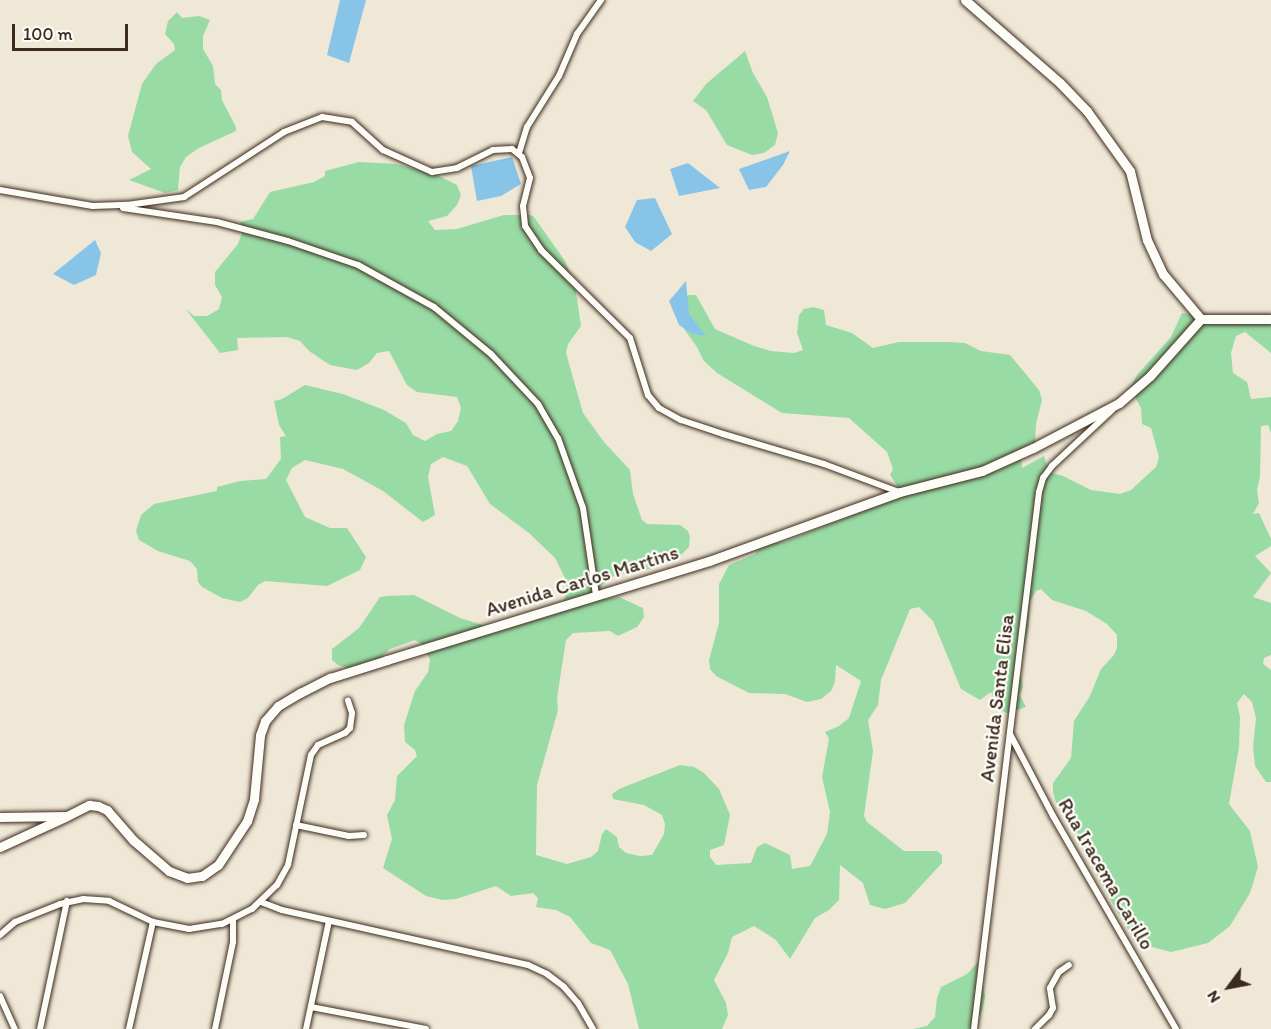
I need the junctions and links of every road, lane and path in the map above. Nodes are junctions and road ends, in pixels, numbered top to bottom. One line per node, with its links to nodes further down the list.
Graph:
1 (600, 0): 3 (street)
2 (965, 0): 6 (street)
3 (519, 153): 5 (street); 9 (street)
4 (0, 190): 5 (street)
5 (111, 206): 10 (street)
6 (1201, 319): 7 (street); 8 (street, Avenida Carlos Martins)
7 (1271, 319)
8 (1119, 403): 9 (street, Avenida Carlos Martins); 12 (street, Avenida Santa Elisa)
9 (900, 492): 10 (street, Avenida Carlos Martins)
10 (596, 595): 13 (street, Avenida Carlos Martins)
11 (348, 701): 15 (street)
12 (1010, 734): 34 (street, Avenida Santa Elisa); 36 (street, Rua Iracema Carillo)
13 (67, 816): 14 (street, Avenida Carlos Martins); 17 (street)
14 (0, 817)
15 (296, 825): 16 (street); 19 (street)
16 (364, 835)
17 (0, 848)
18 (67, 901): 22 (street); 23 (street); 28 (street)
19 (261, 902): 20 (street); 21 (street)
20 (232, 920): 22 (street); 30 (street)
21 (329, 921): 26 (street); 33 (street)
22 (153, 922): 29 (street)
23 (0, 935)
24 (1069, 965): 35 (street)
25 (0, 996): 27 (street)
26 (311, 1007): 31 (street); 32 (street)
27 (15, 1029)
28 (40, 1029)
29 (129, 1029)
30 (215, 1029)
31 (306, 1029)
32 (426, 1029)
33 (592, 1029)
34 (974, 1029)
35 (1035, 1029)
36 (1176, 1029)

